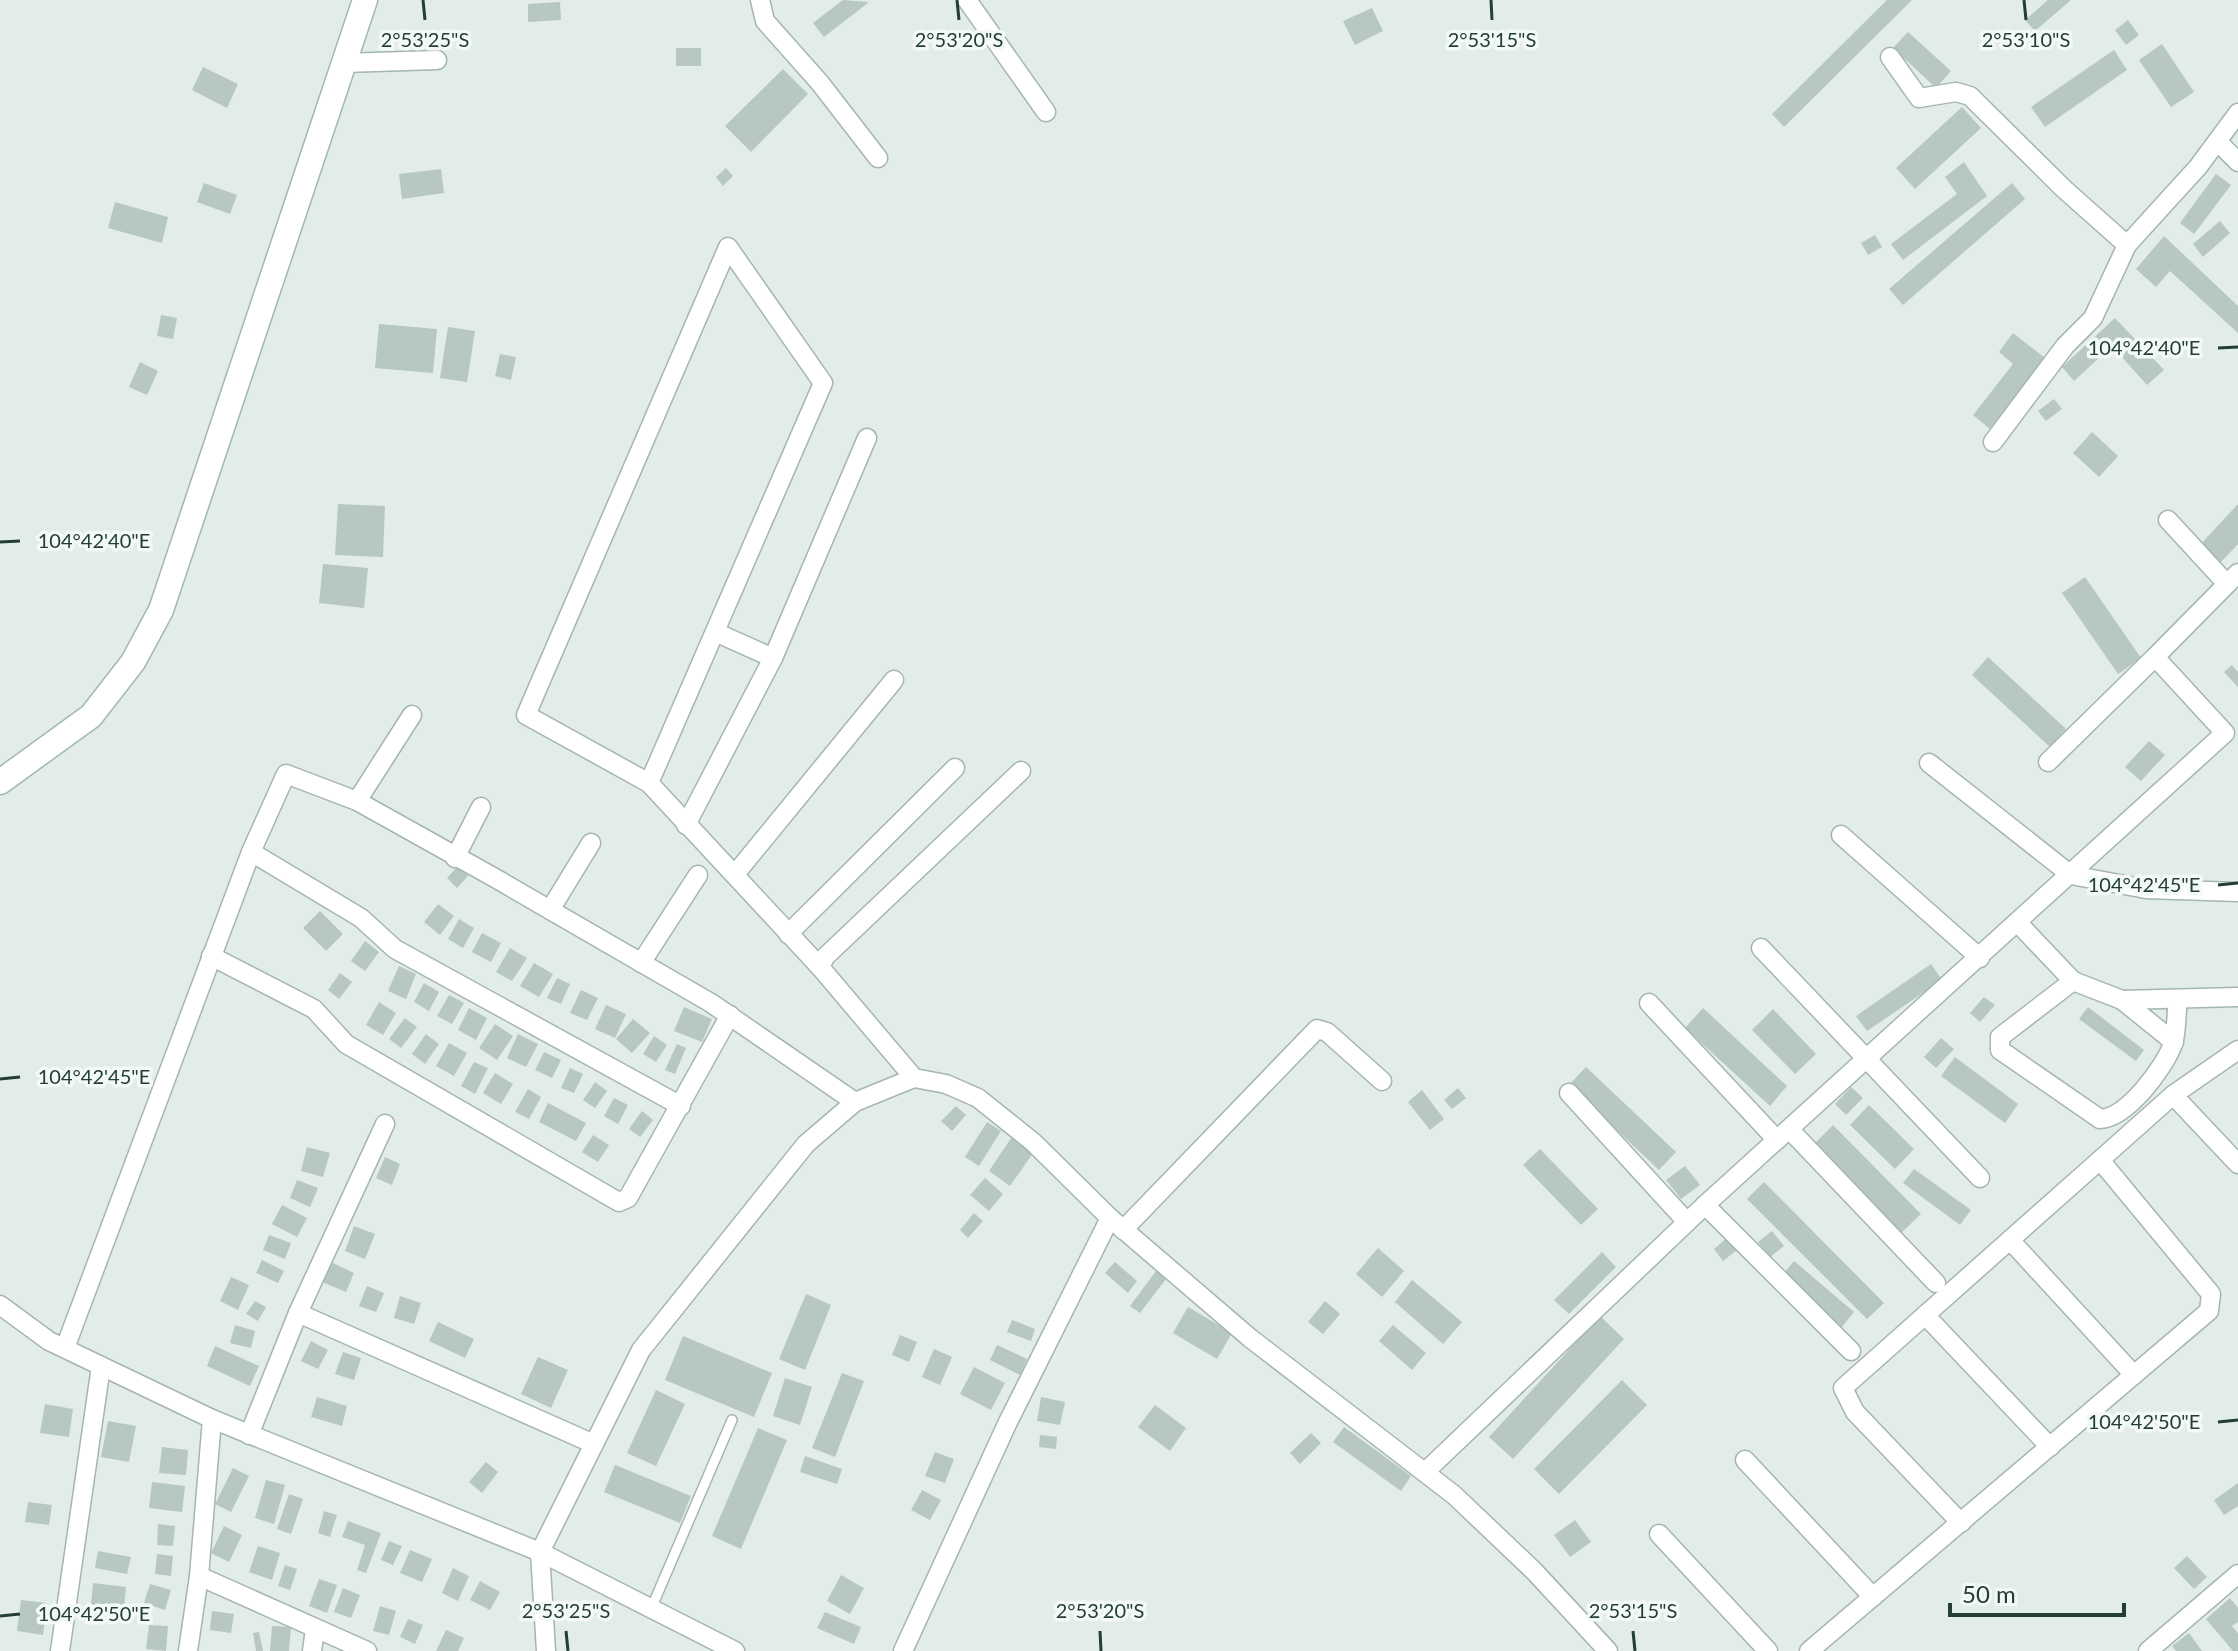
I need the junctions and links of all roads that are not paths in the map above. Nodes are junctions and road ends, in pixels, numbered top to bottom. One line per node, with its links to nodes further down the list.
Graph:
1 (365, 0): 6 (street)
2 (760, 0): 10 (street)
3 (967, 0): 7 (street)
4 (1890, 57): 12 (street)
5 (437, 60): 6 (street)
6 (343, 63): 27 (street)
7 (1046, 112)
8 (2238, 113): 9 (street)
9 (2218, 142): 11 (street); 12 (street)
10 (878, 158)
11 (2238, 162)
12 (2127, 245): 14 (street)
13 (867, 438): 19 (street)
14 (1993, 442)
15 (2168, 520): 16 (street)
16 (2233, 579): 18 (street)
17 (715, 632): 19 (street); 28 (street); 28 (street)
18 (2155, 657): 22 (street); 23 (street)
19 (773, 658): 31 (street)
20 (894, 680): 36 (street)
21 (412, 715): 29 (street)
22 (2232, 727): 38 (street)
23 (2048, 762)
24 (1929, 763): 38 (street)
25 (955, 768): 42 (street)
26 (1021, 771): 47 (street)
27 (0, 782)
28 (649, 783): 31 (street)
29 (357, 801): 34 (street); 35 (street)
30 (481, 807): 35 (street)
31 (686, 825): 36 (street)
32 (1841, 835): 45 (street)
33 (591, 843): 40 (street)
34 (251, 852): 44 (street); 62 (street)
35 (455, 858): 40 (street)
36 (736, 873): 42 (street)
37 (698, 875): 46 (street)
38 (2071, 875): 39 (street); 41 (street)
39 (2238, 892)
40 (550, 910): 46 (street)
41 (2018, 923): 45 (street); 48 (street)
42 (788, 934): 47 (street)
43 (1761, 948): 56 (street)
44 (211, 956): 62 (street); 76 (street)
45 (1980, 958): 56 (street)
46 (641, 963): 53 (street)
47 (820, 967): 57 (street)
48 (2073, 981): 51 (street); 54 (street)
49 (2238, 997): 50 (street)
50 (2178, 999): 51 (street); 54 (street)
51 (2122, 1000): 54 (street)
52 (1649, 1003): 64 (street)
53 (730, 1015): 61 (street); 62 (street)
54 (2174, 1042)
55 (2238, 1050): 60 (street)
56 (1867, 1059): 64 (street); 67 (street)
57 (914, 1078): 61 (street); 70 (street)
58 (1382, 1081): 70 (street)
59 (1569, 1093): 69 (street)
60 (2173, 1095): 65 (street); 66 (street)
61 (855, 1102): 83 (street)
62 (681, 1106)
63 (385, 1124): 74 (street)
64 (1783, 1135): 68 (street); 72 (street)
65 (2100, 1160): 71 (street); 79 (street)
66 (2238, 1164)
67 (1980, 1178)
68 (1705, 1205): 69 (street); 77 (street)
69 (1687, 1222): 86 (street)
70 (1116, 1224): 86 (street); 101 (street)
71 (2010, 1240): 75 (street); 79 (street)
72 (1936, 1283)
73 (0, 1305): 76 (street)
74 (298, 1313): 82 (street); 83 (street)
75 (1925, 1315): 84 (street); 87 (street)
76 (65, 1348): 78 (street)
77 (1851, 1351)
78 (101, 1366): 80 (street); 95 (street)
79 (2134, 1375): 84 (street)
80 (212, 1419): 82 (street); 91 (street)
81 (732, 1420): 93 (lane)
82 (249, 1435): 89 (street)
83 (594, 1444): 89 (street)
84 (2050, 1447): 87 (street)
85 (1745, 1460): 92 (street)
86 (1426, 1471): 102 (street)
87 (1961, 1523): 92 (street)
88 (1659, 1534): 103 (street)
89 (540, 1552): 93 (street); 99 (street)
90 (2238, 1574): 105 (street)
91 (199, 1576): 94 (street); 96 (street)
92 (1873, 1597): 104 (street)
93 (651, 1609): 100 (street)
94 (315, 1629): 97 (street); 98 (street)
95 (60, 1651)
96 (188, 1651)
97 (312, 1651)
98 (367, 1651)
99 (546, 1651)
100 (735, 1651)
101 (903, 1651)
102 (1608, 1651)
103 (1768, 1651)
104 (1809, 1651)
105 (2148, 1651)

